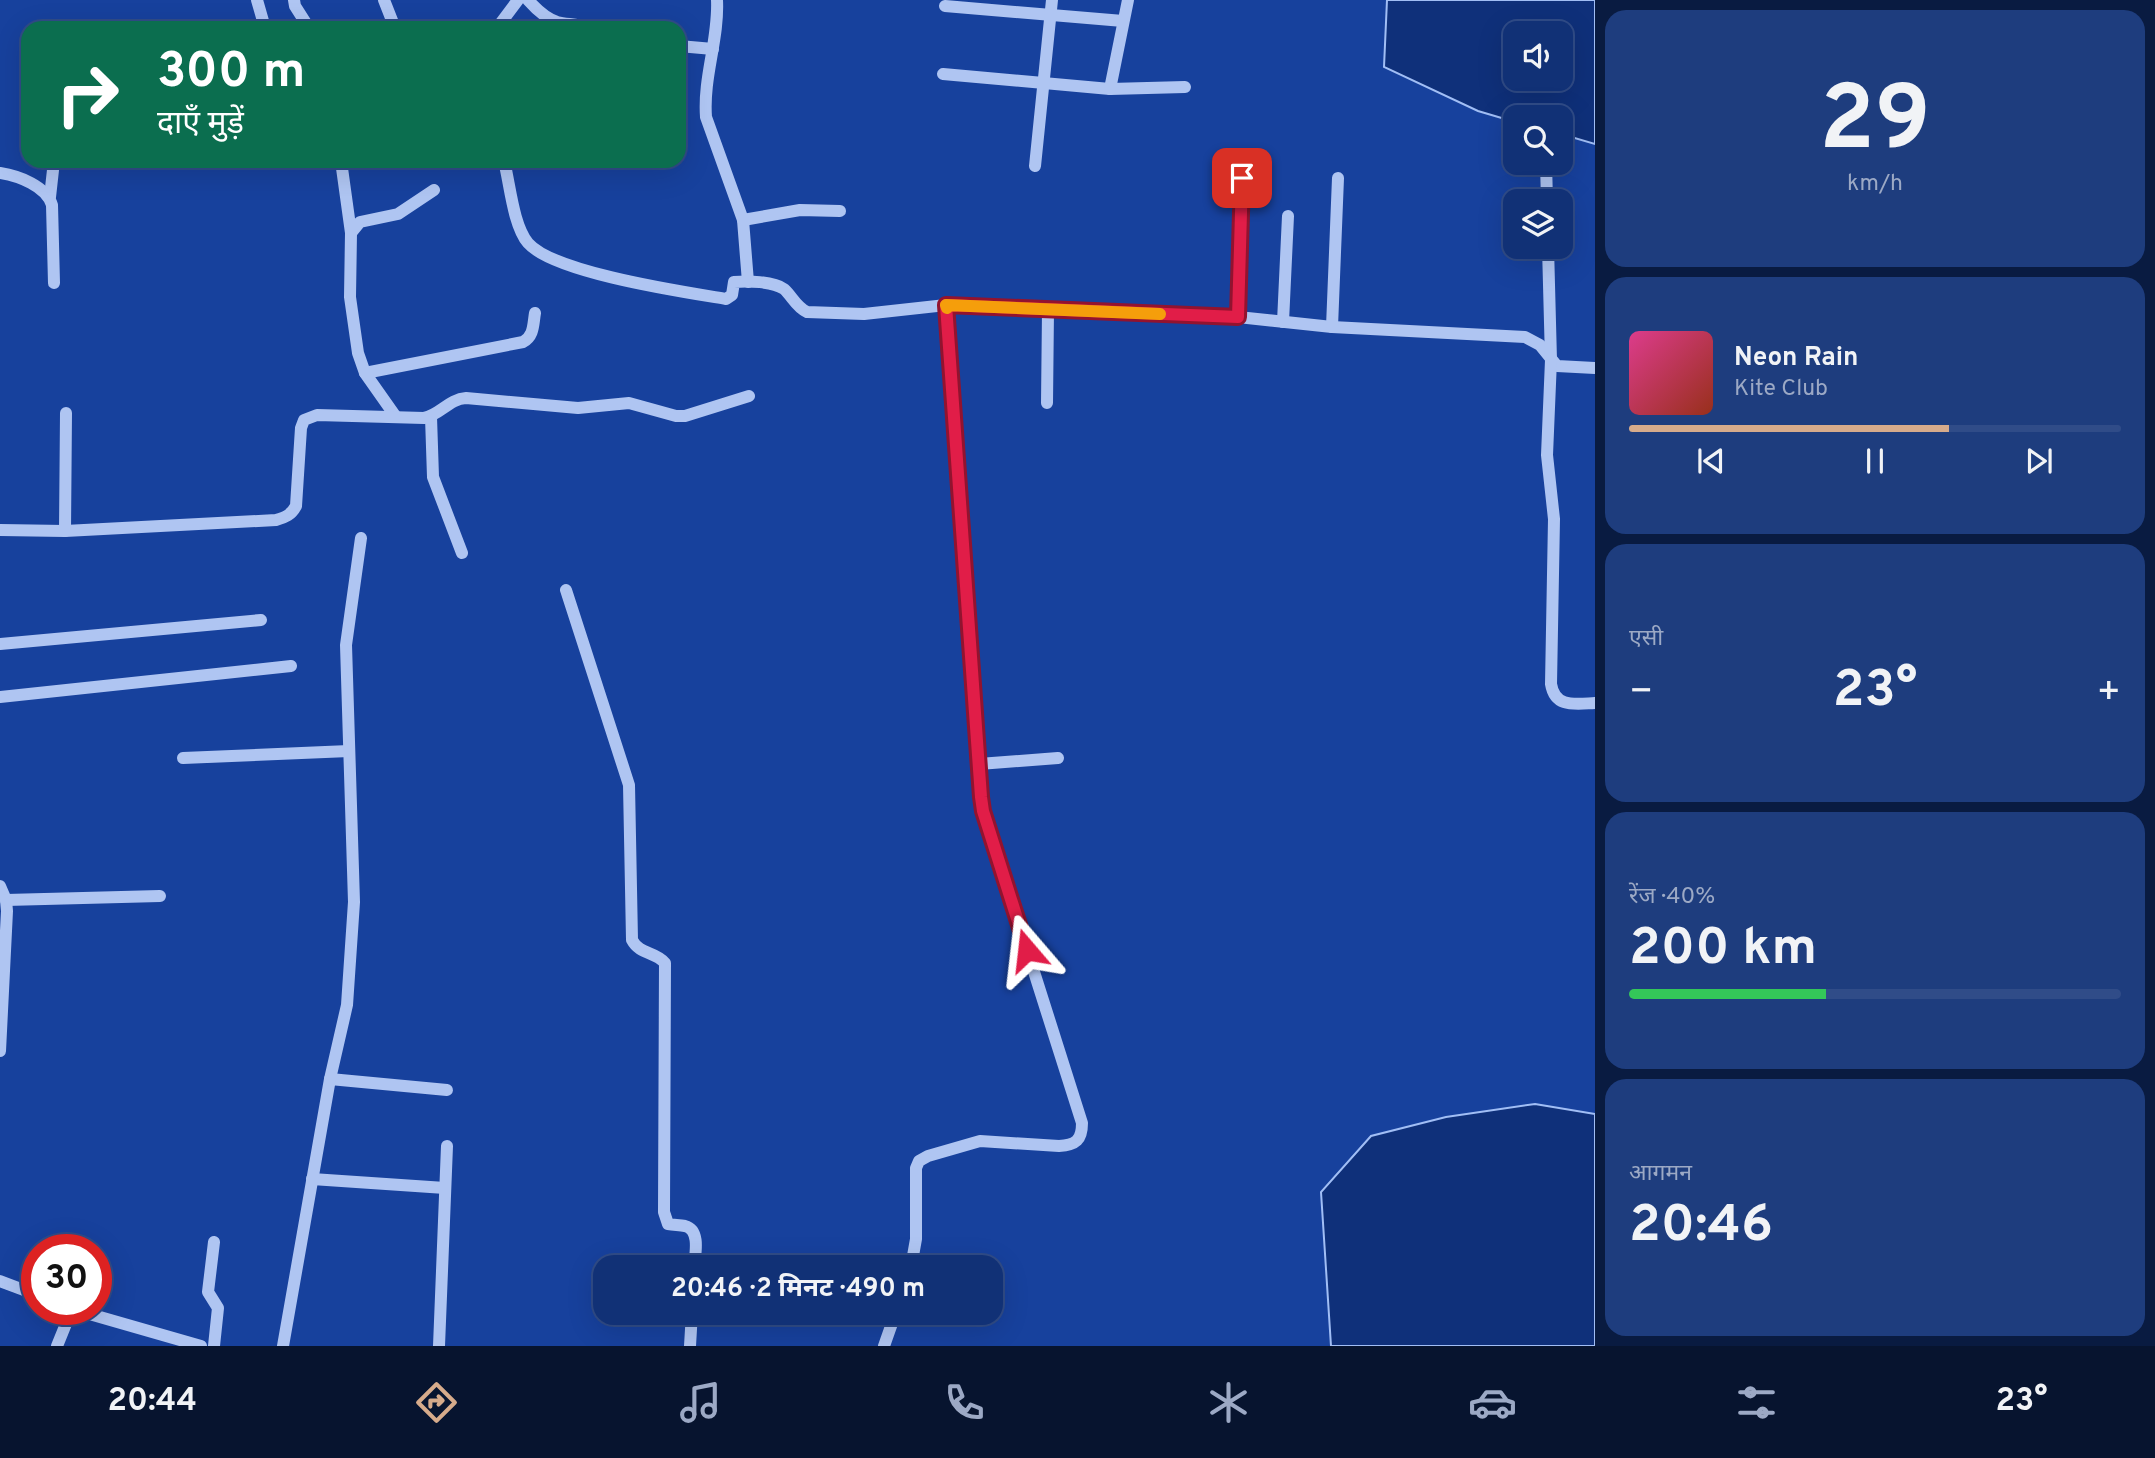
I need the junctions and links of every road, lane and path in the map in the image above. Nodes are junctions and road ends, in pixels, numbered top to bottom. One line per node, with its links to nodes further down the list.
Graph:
1 (257, 0): 11 (street)
2 (294, 0): 12 (street)
3 (384, 0): 13 (street)
4 (517, 0): 14 (street)
5 (528, 0): 15 (street)
6 (717, 0): 18 (street)
7 (1052, 0): 10 (street)
8 (1128, 0): 16 (street)
9 (945, 6): 10 (street)
10 (1050, 14): 16 (street); 20 (street)
11 (263, 21)
12 (305, 21)
13 (392, 21)
14 (502, 21)
15 (556, 21)
16 (1123, 21): 22 (street)
17 (686, 47): 18 (street)
18 (713, 50): 34 (street)
19 (943, 74): 20 (street)
20 (1043, 81): 22 (street); 23 (street)
21 (1185, 87): 22 (street)
22 (1110, 89)
23 (1035, 166)
24 (53, 168): 31 (street)
25 (342, 168): 35 (street)
26 (506, 168): 37 (street)
27 (0, 173): 31 (street)
28 (1242, 178): 42 (street)
29 (1338, 178): 44 (street)
30 (434, 190): 35 (street)
31 (50, 197): 38 (street)
32 (840, 211): 34 (street)
33 (1288, 216): 43 (street)
34 (743, 220): 37 (street)
35 (351, 233): 47 (street)
36 (1548, 259): 45 (street)
37 (748, 282): 39 (street)
38 (54, 283)
39 (946, 305): 40 (street); 66 (street)
40 (1048, 310): 42 (street); 49 (street)
41 (535, 313): 47 (street)
42 (1238, 317): 43 (street)
43 (1283, 322): 44 (street)
44 (1332, 327): 45 (street)
45 (1551, 360): 46 (street); 62 (street)
46 (1595, 368)
47 (365, 373): 51 (street)
48 (749, 397): 52 (street)
49 (1047, 403)
50 (66, 413): 54 (street)
51 (396, 417): 52 (street); 54 (street)
52 (431, 417): 56 (street)
53 (0, 530): 54 (street)
54 (65, 531)
55 (361, 538): 63 (street)
56 (462, 552)
57 (566, 590): 77 (street)
58 (261, 620): 59 (street)
59 (0, 644)
60 (291, 666): 61 (street)
61 (0, 697)
62 (1595, 703)
63 (349, 751): 64 (street); 71 (street)
64 (183, 758)
65 (1058, 758): 66 (street)
66 (979, 764): 78 (street)
67 (0, 887): 69 (street)
68 (160, 897): 69 (street)
69 (6, 900): 70 (street)
70 (0, 1051)
71 (330, 1079): 72 (street); 74 (street)
72 (447, 1090)
73 (447, 1146): 75 (street)
74 (312, 1179): 75 (street); 88 (street)
75 (446, 1188): 89 (street)
76 (214, 1242): 87 (street)
77 (695, 1255)
78 (913, 1255)
79 (0, 1281): 80 (street)
80 (21, 1289)
81 (112, 1320): 86 (street)
82 (66, 1325): 85 (street)
83 (691, 1325): 90 (street)
84 (891, 1325): 91 (street)
85 (57, 1346)
86 (201, 1346)
87 (214, 1346)
88 (283, 1346)
89 (439, 1346)
90 (690, 1346)
91 (884, 1346)

